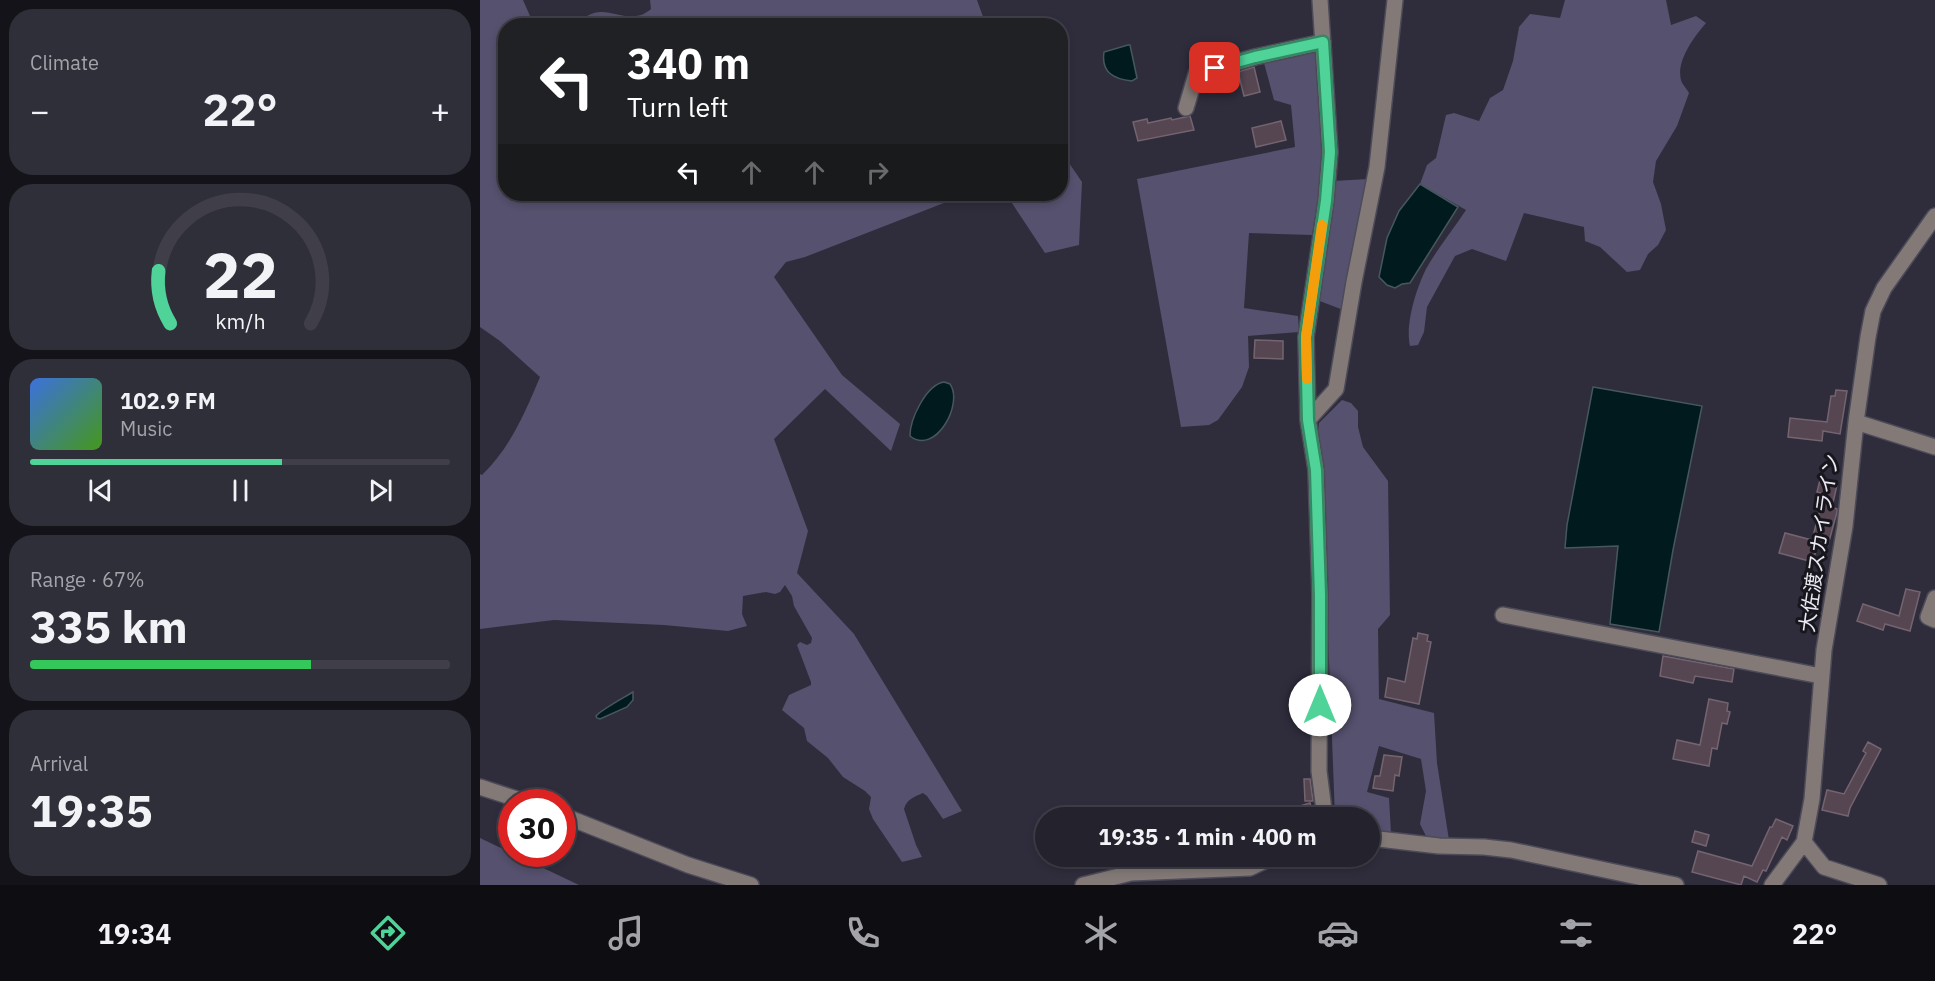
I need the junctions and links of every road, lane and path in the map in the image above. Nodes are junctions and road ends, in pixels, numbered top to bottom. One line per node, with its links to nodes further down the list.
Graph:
1 (1320, 0): 3 (street)
2 (1395, 0): 6 (street)
3 (1323, 42): 4 (street); 6 (street)
4 (1186, 108)
5 (1935, 216): 7 (street, 大佐渡スカイライン)
6 (1308, 420): 15 (street)
7 (1856, 422): 8 (street); 12 (street, 大佐渡スカイライン)
8 (1935, 447)
9 (1935, 598): 11 (street)
10 (1503, 615): 12 (street)
11 (1935, 620)
12 (1821, 676): 18 (street, 大佐渡スカイライン)
13 (480, 787): 14 (street)
14 (498, 793)
15 (1324, 807)
16 (576, 821): 20 (street)
17 (1380, 839): 22 (street)
18 (1804, 842): 23 (street, 大佐渡スカイライン); 24 (street)
19 (1252, 867): 21 (street)
20 (751, 885)
21 (1083, 885)
22 (1676, 885)
23 (1772, 885)
24 (1879, 885)

